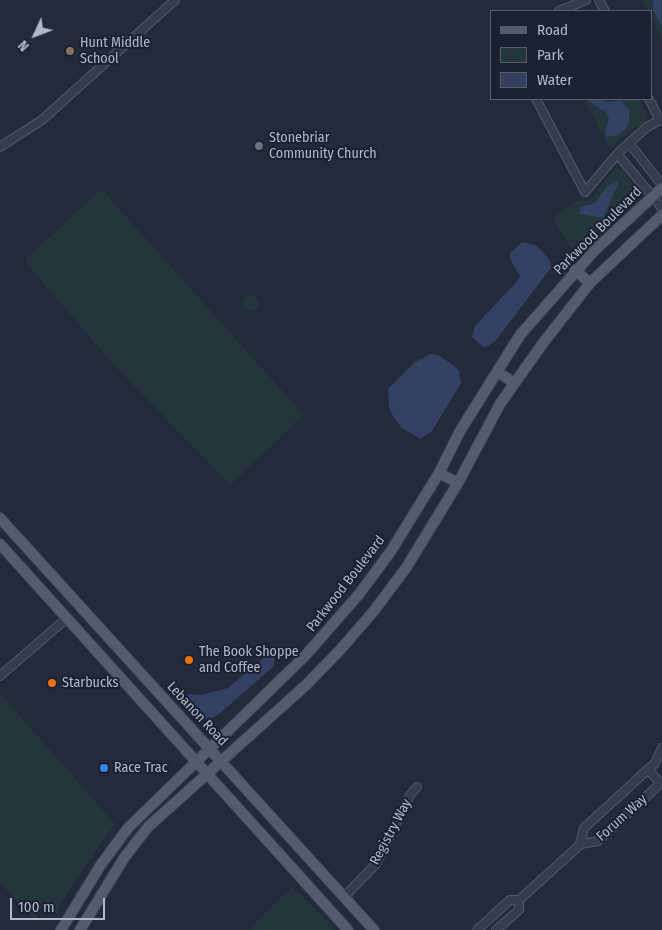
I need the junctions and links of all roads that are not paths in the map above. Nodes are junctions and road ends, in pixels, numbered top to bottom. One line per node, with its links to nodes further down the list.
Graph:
1 (175, 0): 8 (street)
2 (586, 0): 3 (street)
3 (561, 10)
4 (537, 100): 9 (street)
5 (650, 100): 6 (street)
6 (661, 120): 7 (street)
7 (629, 143): 9 (street); 10 (street)
8 (0, 148)
9 (618, 155): 11 (street)
10 (662, 186): 11 (main road, Parkwood Boulevard)
11 (652, 197): 12 (street); 14 (main road, Parkwood Boulevard)
12 (662, 208)
13 (662, 215): 15 (main road)
14 (575, 270): 15 (main road); 16 (main road, Parkwood Boulevard)
15 (590, 284): 17 (main road)
16 (498, 372): 17 (main road); 18 (main road, Parkwood Boulevard)
17 (514, 383): 19 (main road)
18 (439, 473): 19 (main road); 25 (main road, Parkwood Boulevard)
19 (458, 483): 28 (main road)
20 (0, 518): 22 (main road, Lebanon Road)
21 (0, 544): 23 (main road)
22 (79, 607): 23 (main road); 25 (main road, Lebanon Road)
23 (67, 618): 24 (street); 27 (main road)
24 (0, 676)
25 (210, 748): 27 (main road, Parkwood Boulevard); 28 (main road, Lebanon Road)
26 (662, 748): 29 (street, Forum Way)
27 (196, 761): 30 (main road); 37 (main road, Parkwood Boulevard)
28 (222, 761): 30 (main road); 34 (main road, Lebanon Road)
29 (648, 770): 31 (street, Forum Way); 33 (street, Forum Way)
30 (208, 773): 36 (main road); 39 (main road)
31 (662, 783): 33 (street, Forum Way)
32 (417, 787): 34 (street, Registry Way)
33 (580, 844): 35 (street, Forum Way)
34 (344, 897): 36 (main road); 41 (main road, Lebanon Road)
35 (519, 900): 42 (street, Forum Way); 43 (street, Forum Way)
36 (330, 910): 40 (main road)
37 (63, 927): 38 (main road)
38 (76, 930)
39 (80, 930)
40 (348, 930)
41 (374, 930)
42 (477, 930)
43 (496, 930)

